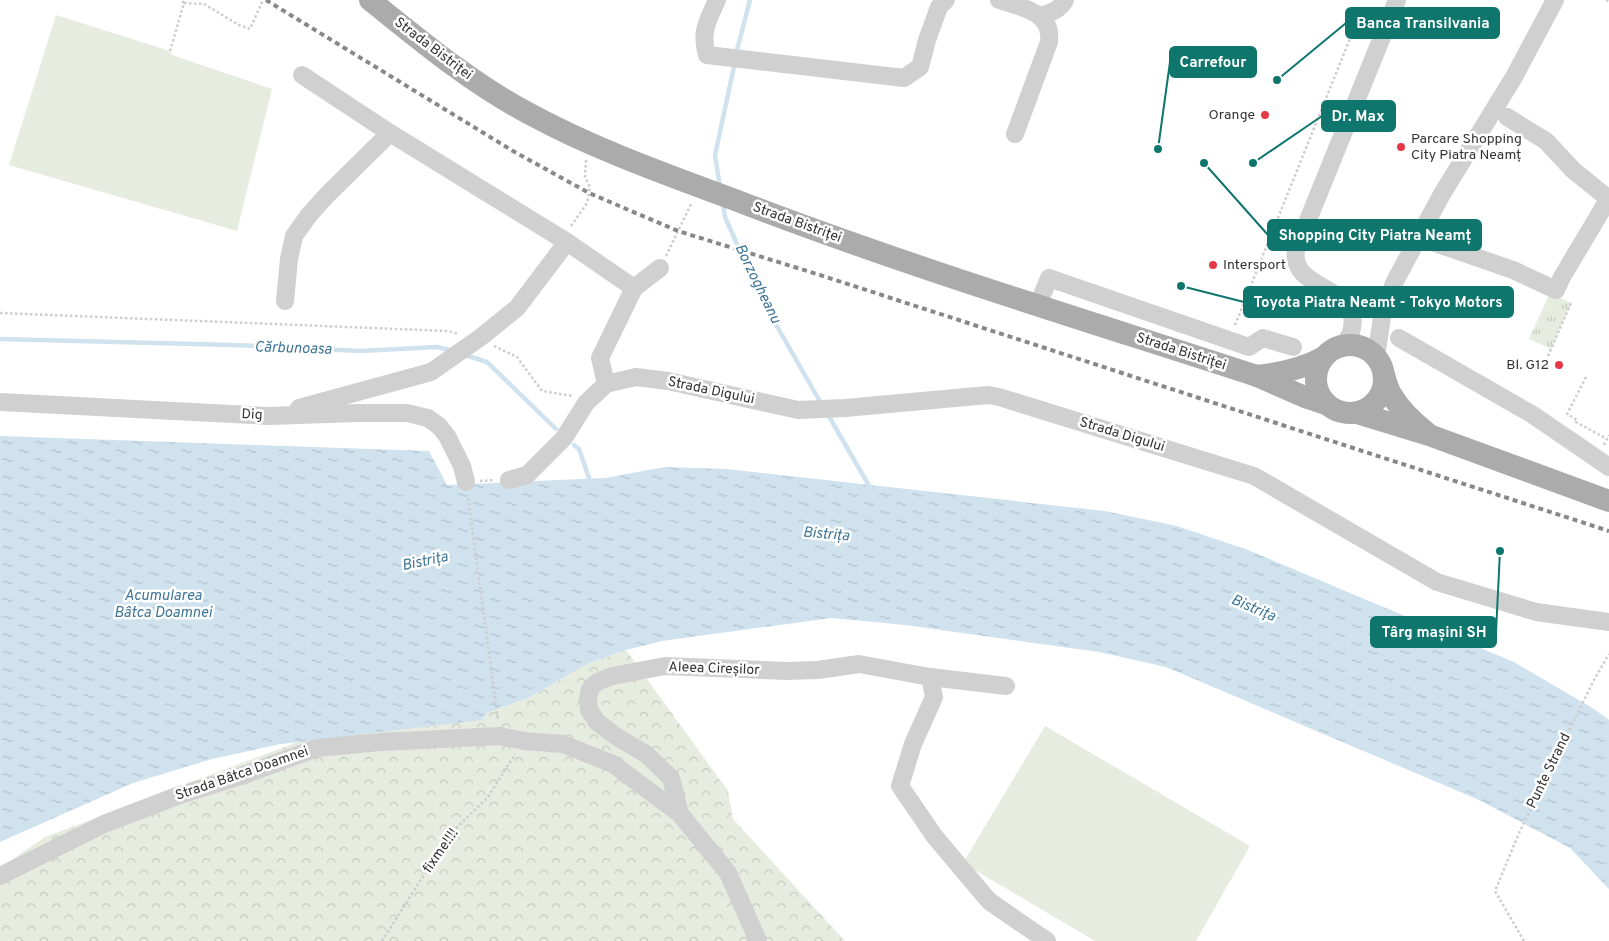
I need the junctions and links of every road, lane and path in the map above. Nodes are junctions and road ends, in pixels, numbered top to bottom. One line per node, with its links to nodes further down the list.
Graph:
1 (263, 0): 10 (path)
2 (370, 0): 19 (main road, Strada Bistriței)
3 (717, 0): 4 (street)
4 (946, 0)
5 (999, 0): 12 (street)
6 (1065, 0): 12 (street)
7 (1397, 0): 33 (street)
8 (1555, 0): 22 (street)
9 (1606, 0): 11 (path)
10 (183, 1): 14 (path)
11 (1609, 2)
12 (1040, 16): 18 (street)
13 (1374, 34): 32 (path)
14 (170, 51)
15 (302, 75): 17 (street)
16 (1507, 117): 21 (street)
17 (390, 133): 23 (street); 26 (street)
18 (1015, 134)
19 (586, 141): 20 (main road, Strada Bistriței); 23 (path)
20 (699, 187): 24 (path); 28 (main road, Strada Bistriței)
21 (1609, 199): 22 (street)
22 (1418, 238): 37 (street)
23 (567, 242): 25 (street); 30 (street)
24 (660, 268): 25 (street)
25 (634, 288): 40 (street)
26 (285, 301)
27 (1572, 304): 35 (path)
28 (1038, 305): 32 (street); 38 (main road, Strada Bistriței)
29 (0, 312): 30 (path)
30 (482, 337): 41 (path); 45 (street)
31 (1399, 338): 50 (street)
32 (1229, 340): 34 (street)
33 (1344, 345): 36 (main road); 37 (main road)
34 (1293, 347)
35 (1548, 356)
36 (1322, 358): 38 (main road, Strada Bistriței); 43 (main road)
37 (1380, 366): 44 (main road); 46 (main road)
38 (1257, 376): 43 (main road, Strada Bistriței)
39 (1586, 377): 48 (path)
40 (606, 384): 41 (street); 54 (street, Strada Digului)
41 (589, 400): 51 (street)
42 (0, 402): 45 (street, Dig)
43 (1326, 404): 44 (main road)
44 (1357, 413): 46 (main road)
45 (270, 416): 52 (street, Dig)
46 (1429, 435): 53 (main road)
47 (1609, 435): 48 (path)
48 (1607, 439): 49 (path)
49 (1602, 450)
50 (1609, 467)
51 (509, 480): 52 (path)
52 (466, 482): 58 (path)
53 (1609, 501)
54 (1609, 622)
55 (1609, 654): 65 (path, Punte Strand)
56 (930, 677): 57 (street, Aleea Cireșilor); 60 (street, Aleea Cireșilor); 64 (street)
57 (1006, 686)
58 (500, 736): 59 (street, Strada Bâtca Doamnei); 61 (street, Strada Bâtca Doamnei)
59 (524, 741): 60 (street, Strada Bâtca Doamnei); 62 (path, fixme!!!!)
60 (680, 814): 63 (street)
61 (0, 876)
62 (382, 941)
63 (758, 941)
64 (1047, 941)
65 (1524, 941)

